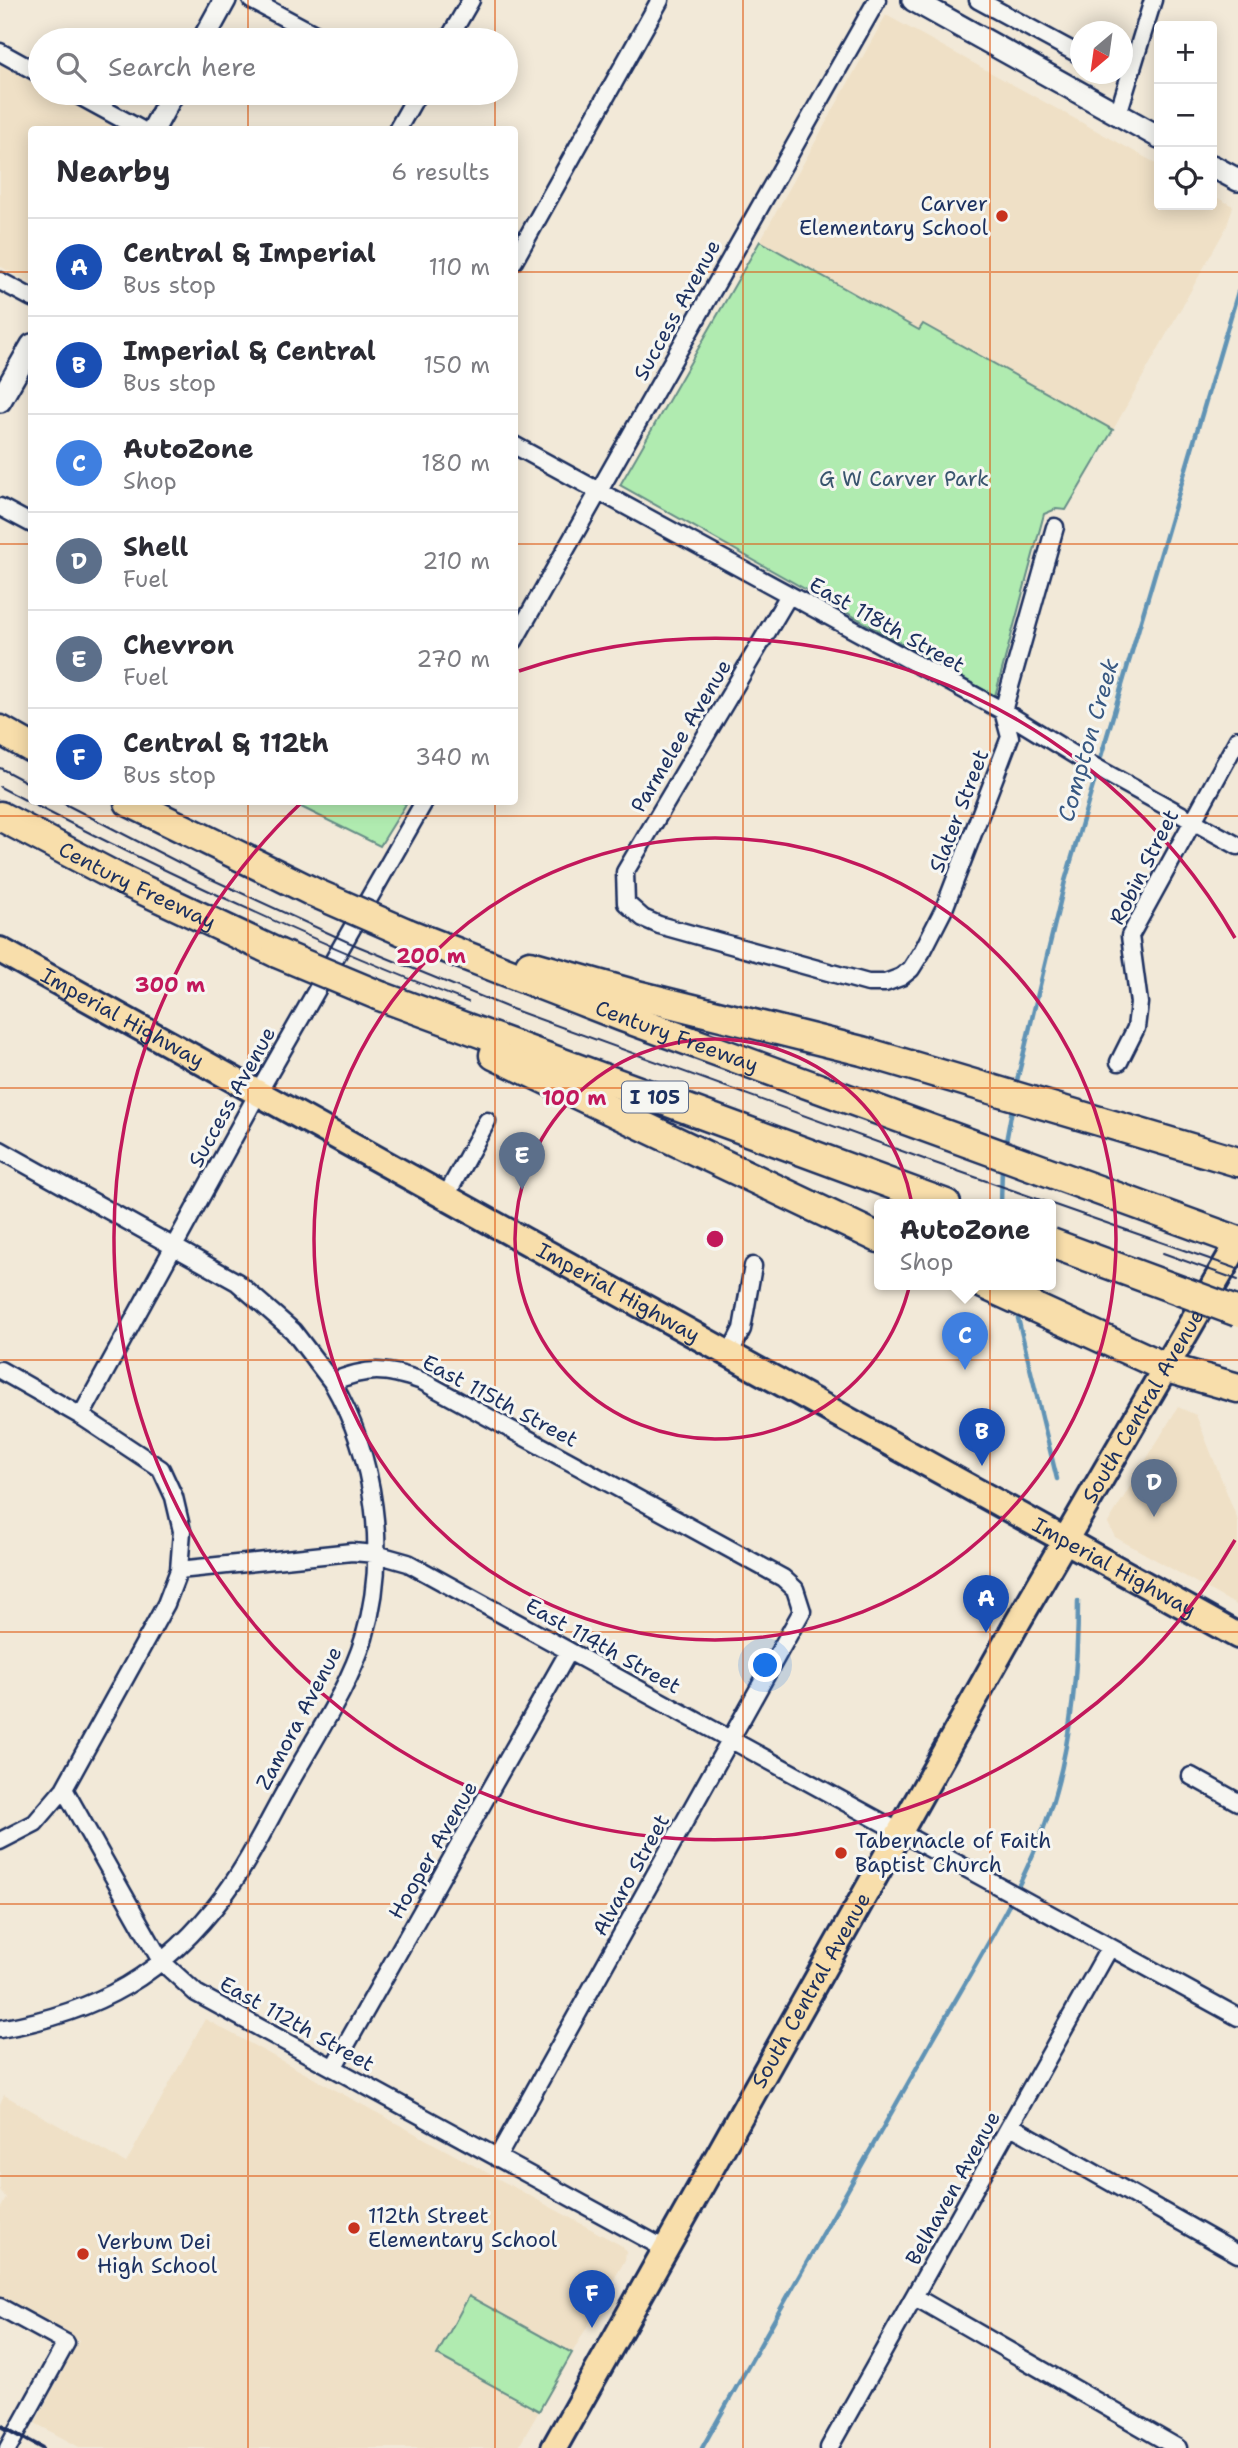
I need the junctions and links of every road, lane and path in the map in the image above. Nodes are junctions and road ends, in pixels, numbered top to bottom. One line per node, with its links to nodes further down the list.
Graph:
1 (225, 0): 9 (street)
2 (251, 0): 10 (street)
3 (471, 0): 11 (street)
4 (660, 0): 27 (street)
5 (877, 0): 33 (street, Success Avenue)
6 (913, 0): 20 (street)
7 (978, 0): 12 (street)
8 (1153, 0): 15 (street)
9 (210, 28)
10 (304, 28)
11 (455, 28)
12 (1070, 50)
13 (0, 52): 14 (street)
14 (28, 67)
15 (1133, 68)
16 (1128, 84): 20 (street)
17 (96, 105): 21 (street)
18 (167, 105): 22 (street)
19 (411, 105): 23 (street)
20 (1118, 114): 24 (street)
21 (135, 126)
22 (155, 126)
23 (399, 126)
24 (1154, 134)
25 (1217, 169): 26 (street)
26 (1238, 180)
27 (518, 254)
28 (0, 281): 29 (street)
29 (28, 296)
30 (28, 352): 31 (street)
31 (0, 401)
32 (518, 447): 33 (street, East 118th Street)
33 (599, 492): 37 (street, East 118th Street); 38 (street, Success Avenue)
34 (0, 507): 35 (street)
35 (28, 522)
36 (1055, 527): 39 (street, Slater Street)
37 (789, 595): 39 (street, East 118th Street); 50 (street, Parmelee Avenue)
38 (518, 634)
39 (1003, 711): 46 (street, East 118th Street); 50 (street, Slater Street)
40 (0, 730): 42 (highway)
41 (1238, 739): 46 (street, Robin Street)
42 (28, 746)
43 (135, 805): 48 (highway, Century Freeway, bridge)
44 (422, 805): 53 (street, Success Avenue)
45 (0, 816): 51 (highway, Century Freeway / I 105, bridge)
46 (1191, 820): 47 (street, East 118th Street); 52 (street, Robin Street)
47 (1238, 846)
48 (445, 948): 56 (highway); 60 (highway, Century Freeway)
49 (0, 950): 53 (main road, Imperial Highway)
50 (901, 977)
51 (380, 996): 58 (highway, Century Freeway / I 105); 59 (highway)
52 (1119, 1062)
53 (258, 1093): 57 (main road, Imperial Highway); 62 (street, Success Avenue)
54 (487, 1121): 57 (street)
55 (0, 1150): 62 (street)
56 (1238, 1162)
57 (446, 1196): 66 (main road, Imperial Highway)
58 (933, 1199)
59 (874, 1236)
60 (1238, 1242): 67 (main road, South Central Avenue)
61 (1056, 1245): 65 (highway, bridge)
62 (173, 1246): 69 (street); 71 (street, Success Avenue)
63 (752, 1266): 66 (street)
64 (997, 1290): 67 (highway)
65 (1238, 1312)
66 (730, 1353): 72 (main road, Imperial Highway)
67 (1167, 1368): 70 (highway); 72 (main road, South Central Avenue)
68 (0, 1370): 71 (street)
69 (332, 1382): 73 (street, Zamora Avenue); 75 (street, East 115th Street)
70 (1238, 1388)
71 (81, 1416): 74 (street)
72 (1066, 1539): 76 (main road, Imperial Highway); 82 (main road, South Central Avenue)
73 (376, 1554): 74 (street, East 114th Street); 77 (street, East 114th Street); 85 (street, Zamora Avenue)
74 (179, 1570): 80 (street)
75 (802, 1611): 78 (street, Alvaro Street)
76 (1238, 1636)
77 (569, 1651): 78 (street, East 114th Street); 88 (street, Hooper Avenue)
78 (731, 1740): 82 (street, East 114th Street); 90 (street, Alvaro Street)
79 (1191, 1776): 81 (street)
80 (64, 1789): 83 (street); 85 (street, East 112th Street)
81 (1238, 1802)
82 (901, 1833): 84 (street, East 114th Street); 91 (main road, South Central Avenue)
83 (0, 1841)
84 (1110, 1947): 86 (street, East 114th Street); 89 (street, Belhaven Avenue)
85 (161, 1961): 87 (street, Zamora Avenue); 88 (street, East 112th Street)
86 (1238, 2017)
87 (0, 2029)
88 (333, 2068): 90 (street, East 112th Street)
89 (1012, 2126): 92 (street); 93 (street, Belhaven Avenue)
90 (497, 2158): 91 (street, East 112th Street)
91 (667, 2250): 96 (main road, South Central Avenue)
92 (1238, 2255)
93 (915, 2297): 97 (street, Belhaven Avenue); 98 (street)
94 (0, 2307): 95 (street)
95 (8, 2448)
96 (554, 2448)
97 (830, 2448)
98 (1178, 2448)

